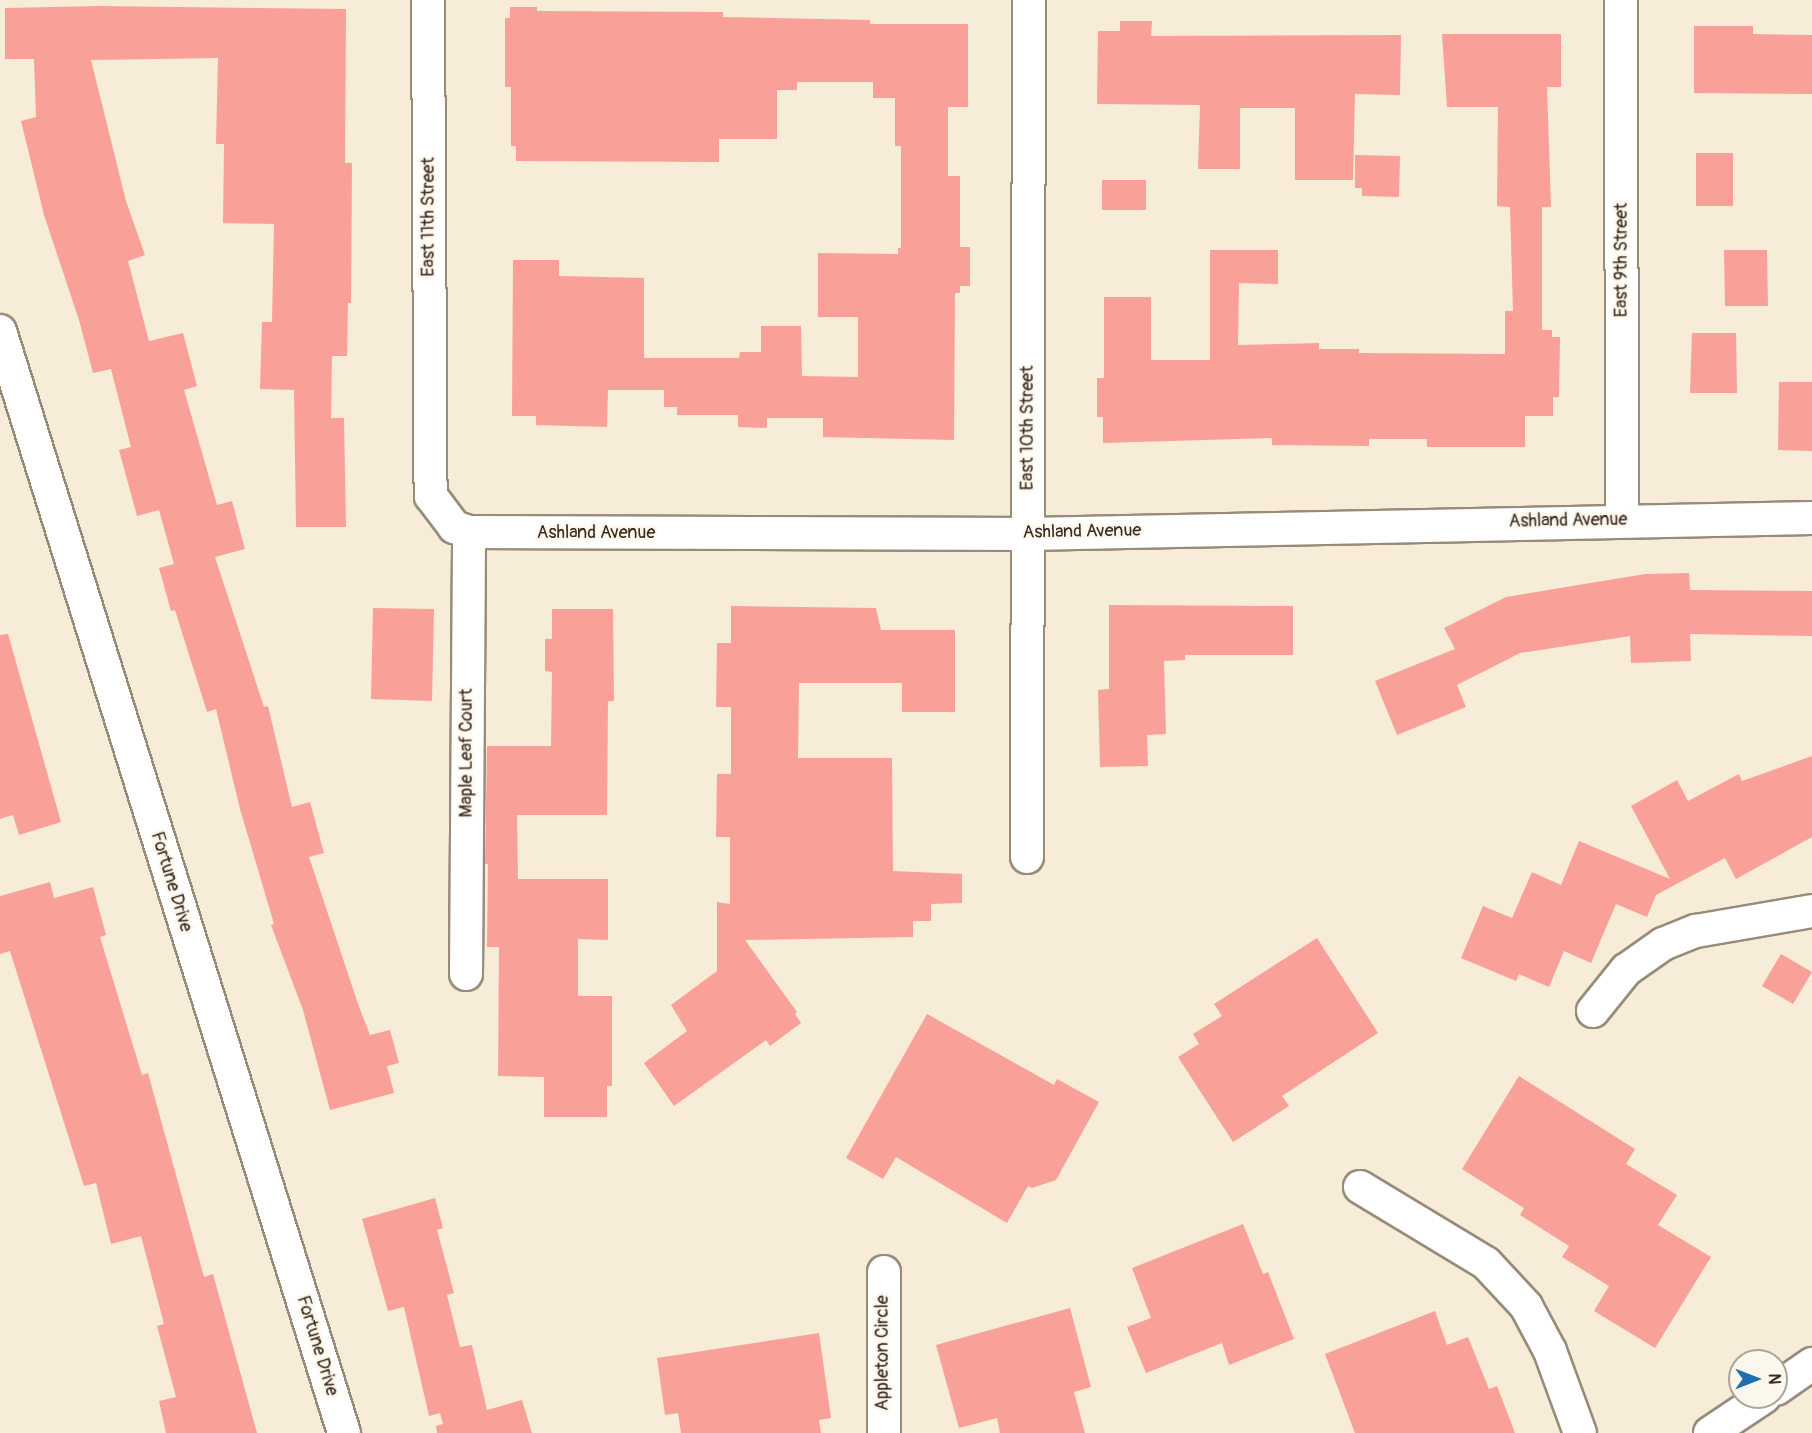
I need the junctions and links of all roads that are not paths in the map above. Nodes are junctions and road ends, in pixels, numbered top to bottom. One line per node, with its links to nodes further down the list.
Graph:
1 (428, 0): 7 (street, East 11th Street)
2 (1029, 0): 8 (street, East 10th Street)
3 (1620, 0): 6 (street, East 9th Street)
4 (0, 331): 18 (street, Fortune Drive)
5 (1812, 518): 6 (street, Ashland Avenue)
6 (1622, 520): 8 (street, Ashland Avenue)
7 (469, 532): 8 (street, Ashland Avenue); 11 (street, Maple Leaf Court)
8 (1028, 534): 9 (street, East 10th Street)
9 (1027, 856)
10 (1812, 910): 12 (street)
11 (466, 974)
12 (1593, 1011)
13 (1360, 1187): 20 (street)
14 (884, 1272): 19 (street, Appleton Circle)
15 (1812, 1364): 16 (street)
16 (1788, 1381)
17 (1746, 1409): 21 (street)
18 (344, 1433)
19 (884, 1433)
20 (1580, 1433)
21 (1710, 1433)

